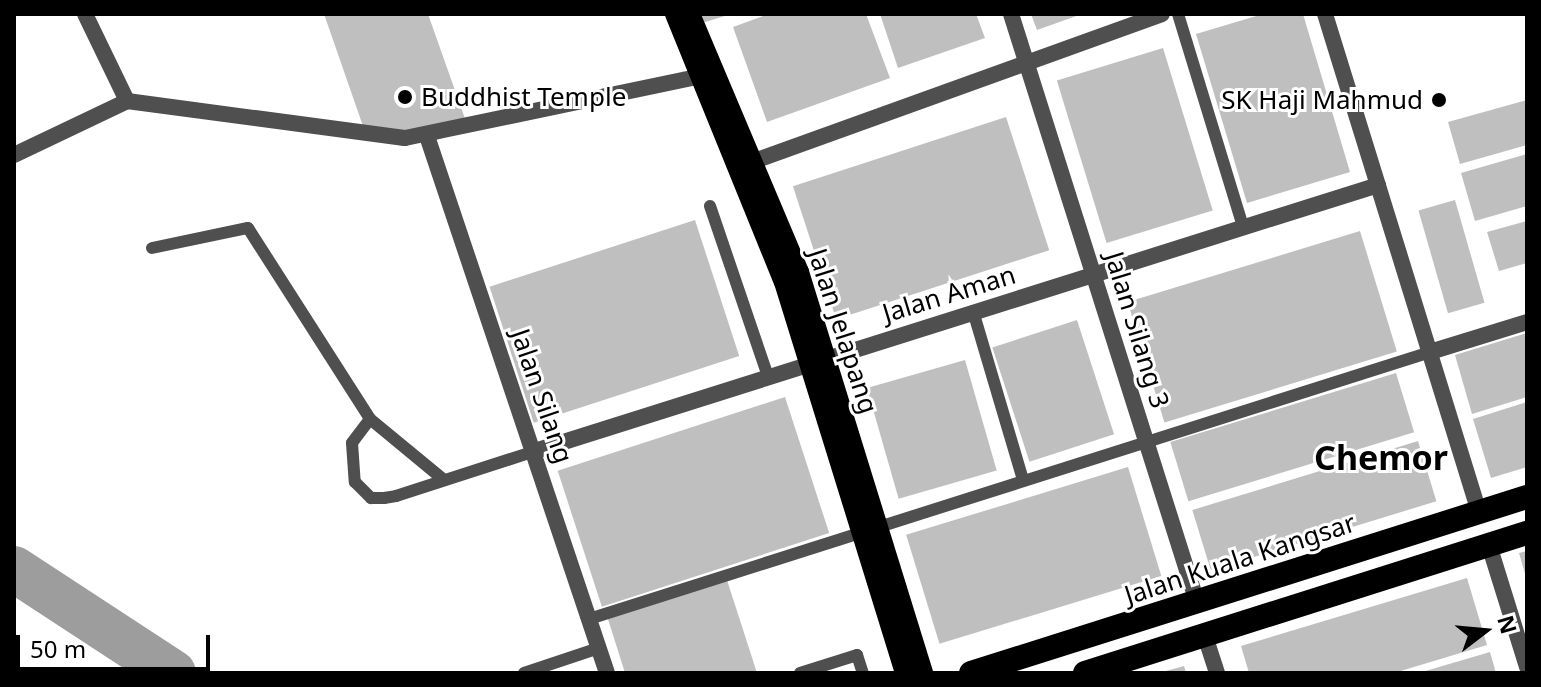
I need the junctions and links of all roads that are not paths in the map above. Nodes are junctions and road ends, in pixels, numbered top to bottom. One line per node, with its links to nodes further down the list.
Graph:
1 (85, 14): 10 (street)
2 (675, 14): 9 (main road, Jalan Jelapang)
3 (690, 14): 13 (main road, Jalan Jelapang)
4 (1011, 14): 8 (street, Jalan Silang 3)
5 (1162, 14): 8 (street)
6 (1178, 14): 16 (lane)
7 (1325, 14): 14 (street)
8 (1028, 66): 13 (street); 18 (street, Jalan Silang 3)
9 (702, 76): 11 (street); 13 (main road, Jalan Jelapang)
10 (127, 101): 11 (street); 12 (street)
11 (427, 136): 26 (street, Jalan Silang)
12 (14, 155)
13 (745, 164): 22 (main road, Jalan Jelapang)
14 (1378, 185): 16 (street, Jalan Aman); 21 (street)
15 (710, 206): 23 (lane)
16 (1243, 226): 18 (street, Jalan Aman)
17 (152, 248): 24 (lane)
18 (1094, 273): 19 (street, Jalan Aman); 25 (street, Jalan Silang 3)
19 (973, 311): 22 (street, Jalan Aman); 28 (lane)
20 (1527, 322): 21 (street)
21 (1430, 352): 25 (lane); 30 (street)
22 (819, 360): 23 (street, Jalan Aman); 31 (main road, Jalan Jelapang)
23 (768, 376): 26 (street, Jalan Aman)
24 (370, 419): 27 (lane); 27 (lane)
25 (1147, 443): 28 (lane); 34 (street, Jalan Silang 3)
26 (535, 451): 27 (lane); 35 (street, Jalan Silang)
27 (444, 480)
28 (1023, 480): 31 (lane)
29 (1527, 497): 30 (highway, Jalan Kuala Kangsar)
30 (1479, 512): 34 (highway, Jalan Kuala Kangsar)
31 (870, 527): 35 (lane); 44 (main road, Jalan Jelapang); 45 (main road, Jalan Jelapang)
32 (1527, 533): 33 (highway)
33 (1489, 545): 36 (highway); 38 (street)
34 (1197, 602): 46 (highway, Jalan Kuala Kangsar)
35 (589, 619): 37 (street, Jalan Silang)
36 (1205, 636): 47 (highway); 48 (street)
37 (599, 648): 39 (lane); 41 (street, Jalan Silang)
38 (1527, 667)
39 (546, 669): 40 (lane)
40 (524, 673)
41 (607, 673)
42 (800, 673): 43 (lane)
43 (863, 673)
44 (905, 673)
45 (923, 673)
46 (971, 673)
47 (1085, 673)
48 (1217, 673)

